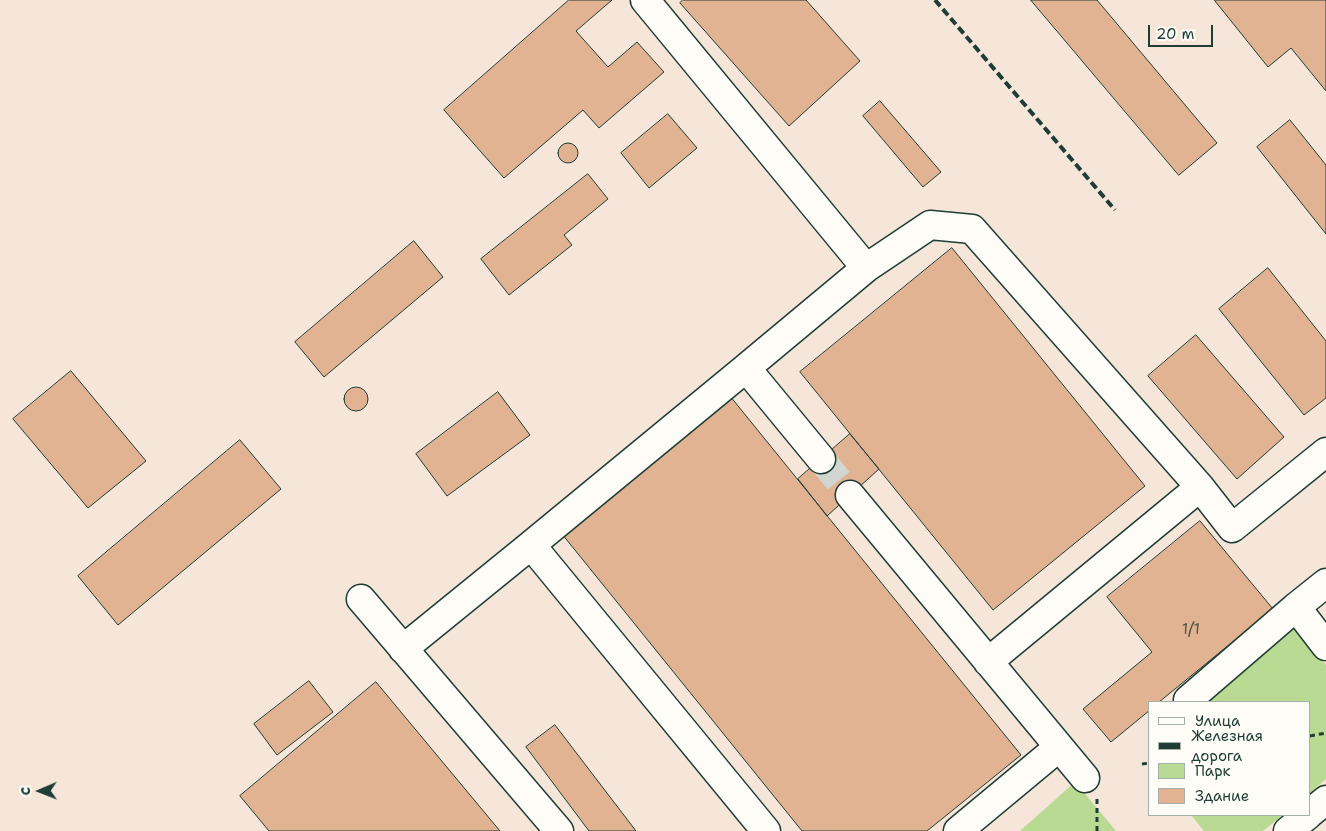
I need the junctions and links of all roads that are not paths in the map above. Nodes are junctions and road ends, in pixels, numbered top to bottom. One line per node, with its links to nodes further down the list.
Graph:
1 (645, 0): 2 (lane)
2 (866, 268): 3 (lane); 6 (lane)
3 (746, 368): 5 (lane); 8 (lane)
4 (1326, 452): 6 (lane)
5 (821, 460)
6 (1200, 487): 14 (lane)
7 (850, 495): 14 (lane)
8 (531, 545): 13 (lane); 21 (lane)
9 (1326, 583): 11 (lane)
10 (361, 599): 13 (lane)
11 (1296, 607): 12 (lane); 15 (lane)
12 (1326, 646)
13 (403, 649): 22 (lane)
14 (988, 662): 16 (lane)
15 (1188, 700)
16 (1059, 747): 17 (lane); 23 (lane)
17 (1091, 785)
18 (1326, 800): 19 (lane)
19 (1311, 812)
20 (1307, 816): 24 (lane)
21 (757, 828)
22 (559, 831)
23 (958, 831)
24 (1288, 831)

